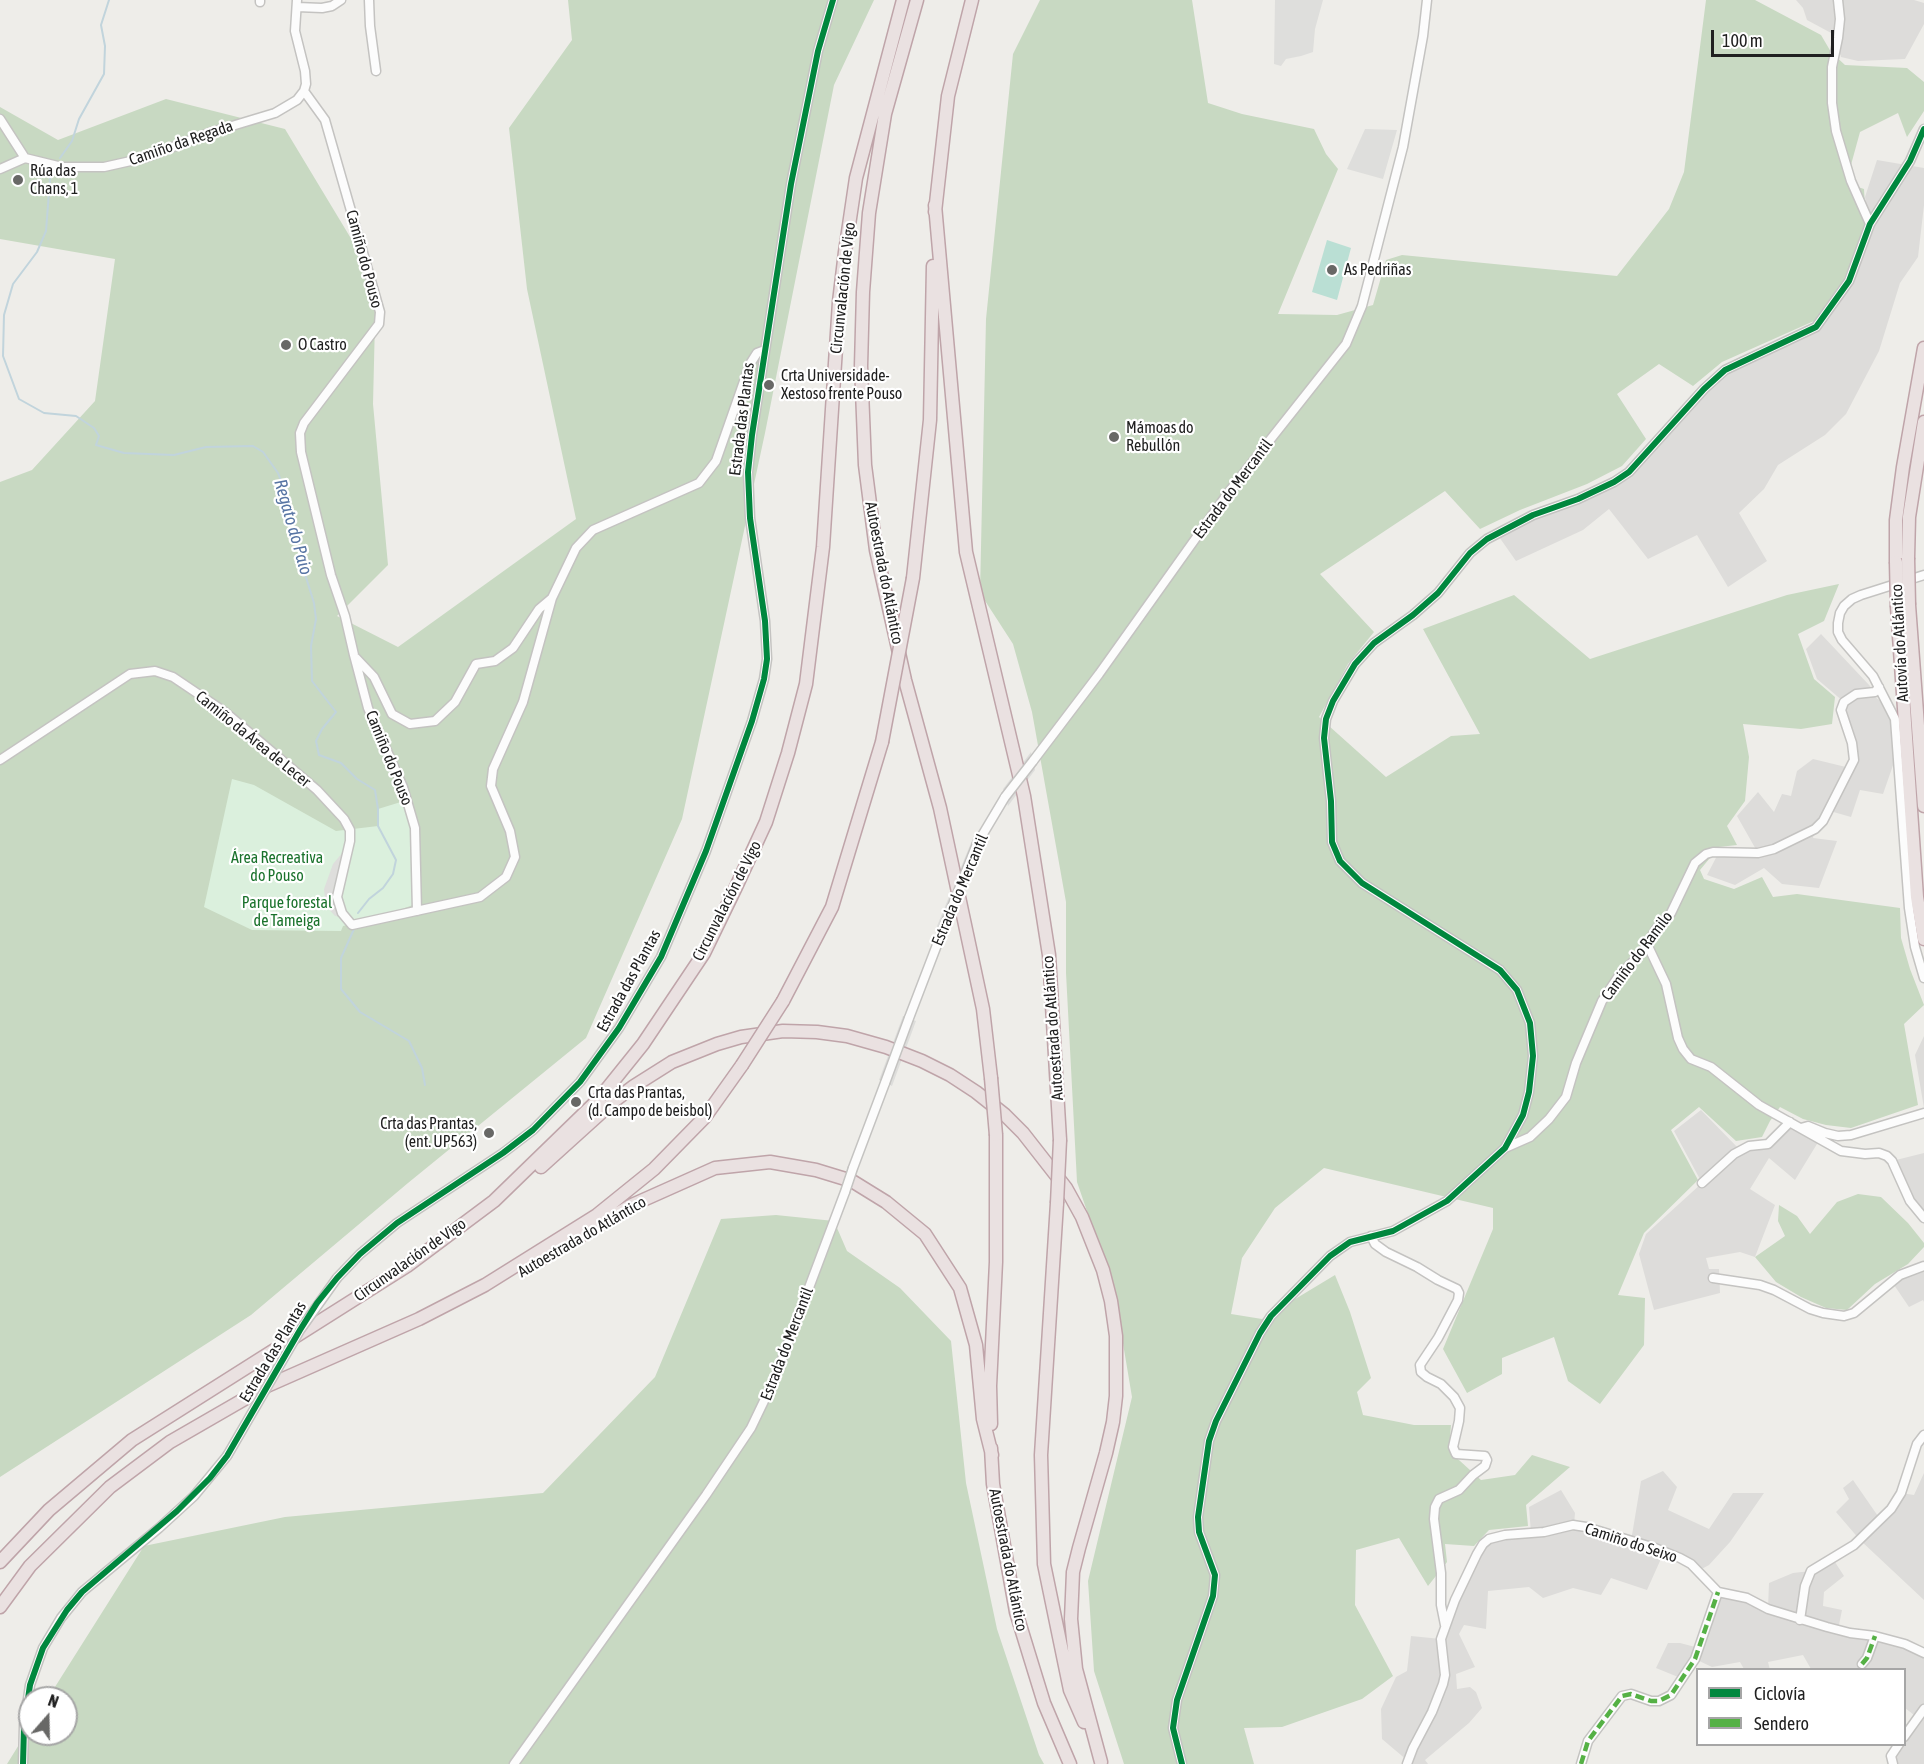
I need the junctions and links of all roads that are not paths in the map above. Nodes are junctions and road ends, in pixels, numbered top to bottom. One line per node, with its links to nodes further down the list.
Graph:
1 (341, 0): 9 (street)
2 (369, 0): 10 (street)
3 (833, 0): 19 (street, Estrada das Plantas)
4 (903, 0): 43 (highway, Circunvalación de Vigo)
5 (917, 0): 50 (highway, Autoestrada do Atlántico, bridge)
6 (972, 0): 16 (highway, Autoestrada do Atlántico)
7 (1427, 0): 64 (street, Estrada do Mercantil, bridge)
8 (1838, 0): 17 (street)
9 (297, 3): 11 (street)
10 (375, 71)
11 (304, 91): 14 (street, Camiño da Regada); 24 (street, Camiño do Pouso)
12 (0, 119): 14 (street)
13 (1924, 129): 17 (street)
14 (25, 158): 15 (street)
15 (0, 169)
16 (935, 204): 48 (highway, Autoestrada do Atlántico, bridge); 62 (highway, Autoestrada do Atlántico, bridge)
17 (1870, 224): 41 (street)
18 (1924, 348): 23 (highway, Autovía do Atlántico, bridge)
19 (765, 350): 22 (street); 63 (street, Estrada das Plantas, bridge)
20 (1924, 422): 23 (highway, Autovía do Atlántico, bridge)
21 (1924, 575): 25 (street)
22 (552, 598): 24 (street); 34 (street)
23 (1903, 606): 30 (highway, Autovía do Atlántico); 31 (highway, Autovía do Atlántico)
24 (354, 656): 34 (street, Camiño do Pouso)
25 (1879, 687): 26 (street, Camiño do Ramilo); 27 (street)
26 (1870, 694): 27 (street); 36 (street, Camiño do Ramilo)
27 (1890, 708): 29 (street)
28 (0, 760): 34 (street, Camiño da Área de Lecer)
29 (1899, 760): 30 (highway); 33 (street)
30 (1909, 790): 32 (highway, Autovía do Atlántico)
31 (1924, 806)
32 (1913, 840): 33 (highway); 35 (highway, Autovía do Atlántico)
33 (1909, 908): 37 (street)
34 (417, 911)
35 (1924, 939)
36 (1647, 944): 39 (street); 41 (street, Camiño do Ramilo)
37 (1924, 978)
38 (1924, 1113): 40 (street)
39 (1790, 1122): 40 (street); 42 (street)
40 (1801, 1128): 44 (street)
41 (1505, 1148): 45 (street)
42 (1702, 1183)
43 (511, 1186): 51 (highway, Circunvalación de Vigo); 62 (highway, Autoestrada do Atlántico)
44 (1924, 1218)
45 (1371, 1236): 55 (street); 66 (street)
46 (1924, 1266): 47 (street)
47 (1713, 1278)
48 (419, 1319): 50 (highway, Autoestrada do Atlántico); 53 (highway)
49 (1924, 1435): 54 (street)
50 (992, 1455): 65 (highway, Autoestrada do Atlántico)
51 (0, 1562)
52 (1718, 1592): 54 (street); 55 (street, Camiño do Seixo); 68 (street)
53 (0, 1607)
54 (1800, 1620): 56 (street)
55 (1445, 1625): 67 (street, Camiño do Seixo)
56 (1875, 1636): 57 (street); 58 (street)
57 (1924, 1653)
58 (1862, 1664)
59 (1924, 1708): 60 (street)
60 (1906, 1735)
61 (1898, 1746): 69 (street)
62 (1101, 1763)
63 (23, 1764)
64 (514, 1764)
65 (1070, 1764)
66 (1182, 1764)
67 (1407, 1764)
68 (1581, 1764)
69 (1893, 1764)

